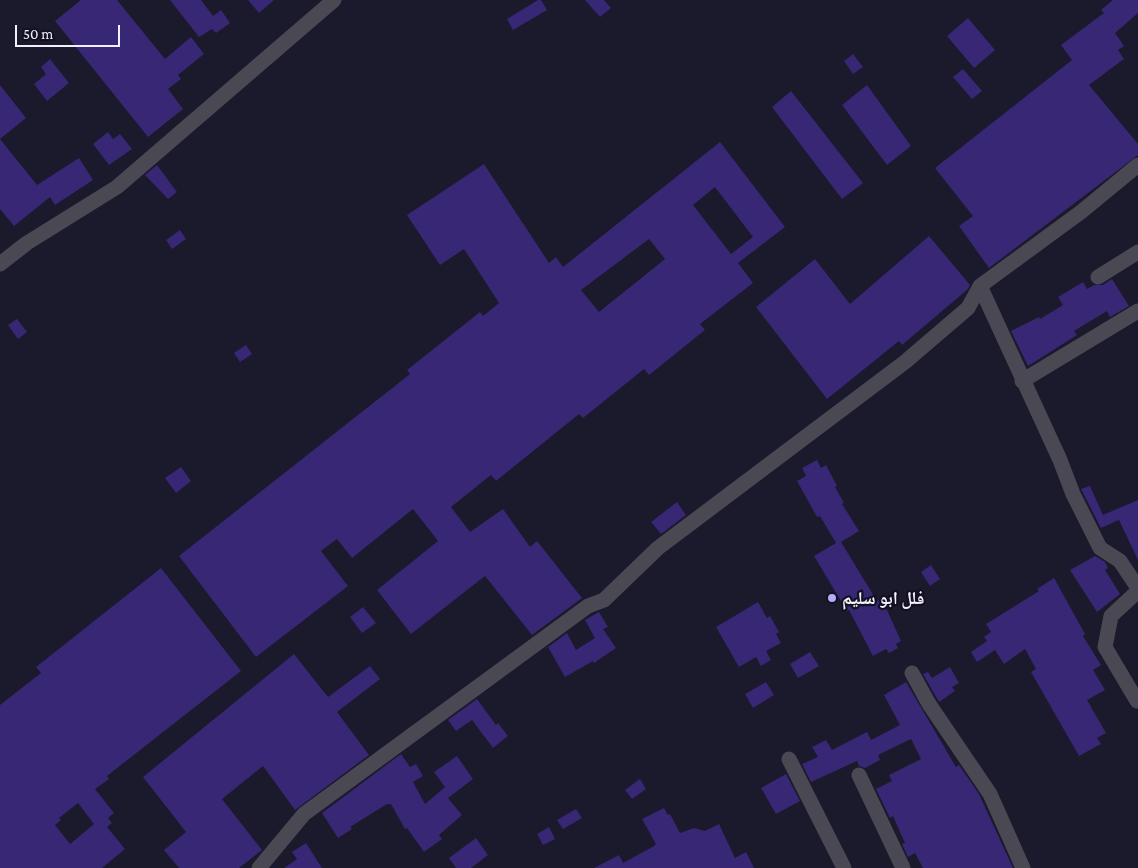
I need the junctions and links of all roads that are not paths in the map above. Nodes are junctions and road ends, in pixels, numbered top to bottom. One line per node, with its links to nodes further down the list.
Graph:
1 (334, 0): 4 (street)
2 (1138, 165): 6 (street)
3 (1138, 252): 5 (street)
4 (0, 264)
5 (1098, 277)
6 (980, 286): 8 (street); 14 (street)
7 (1138, 311): 8 (street)
8 (1022, 381): 9 (street)
9 (1138, 589): 11 (street)
10 (912, 673): 17 (street)
11 (1137, 701)
12 (789, 759): 15 (street)
13 (860, 775): 16 (street)
14 (259, 868)
15 (844, 868)
16 (903, 868)
17 (1023, 868)

